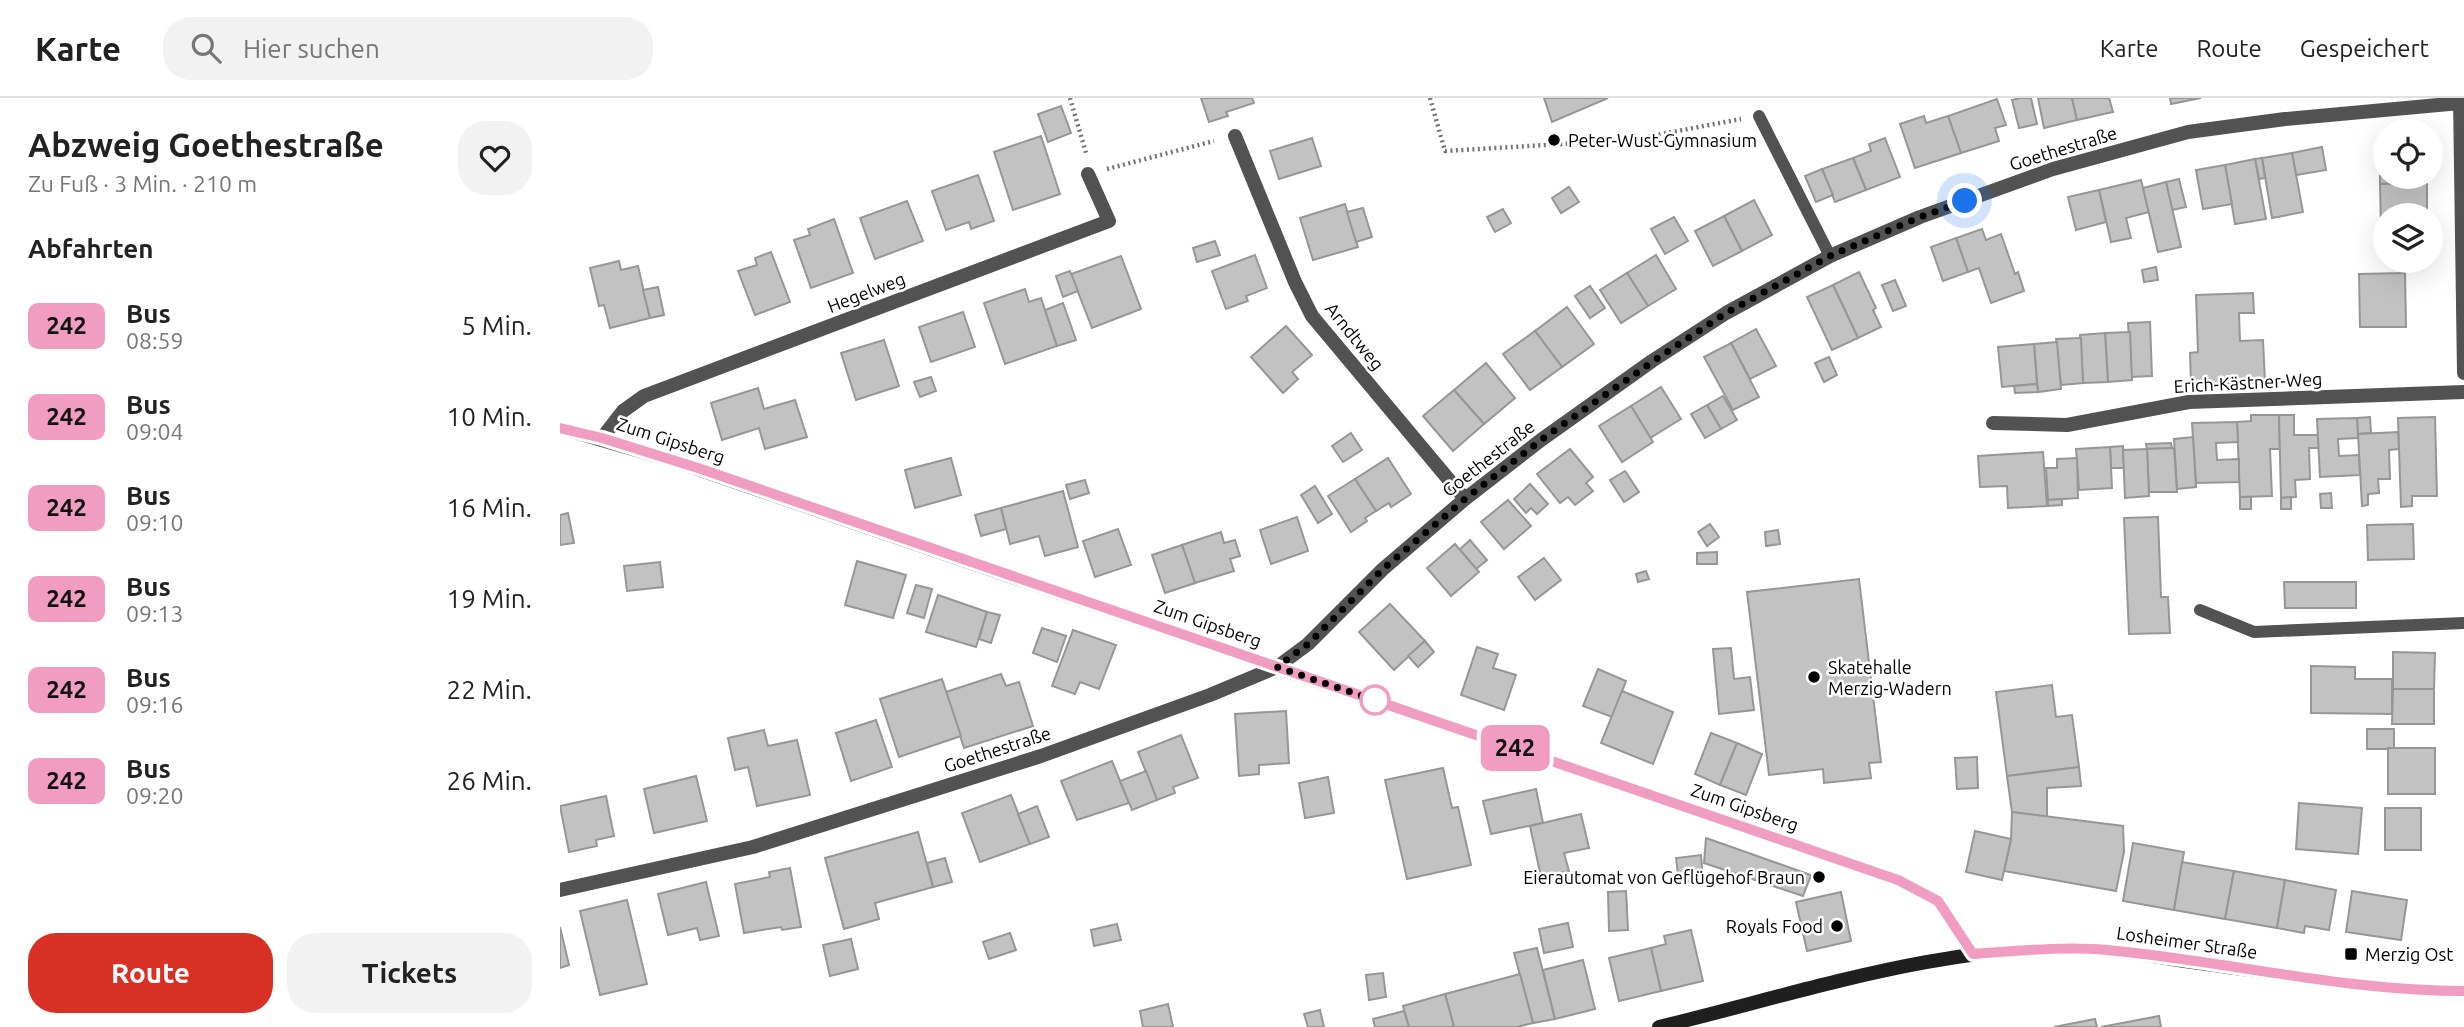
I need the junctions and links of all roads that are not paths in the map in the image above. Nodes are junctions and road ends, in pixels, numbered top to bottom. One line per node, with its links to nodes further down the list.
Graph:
1 (2460, 100): 5 (street, Goethestraße); 6 (street)
2 (1759, 116): 5 (lane)
3 (1235, 136): 11 (street, Arndtweg)
4 (1088, 174): 10 (street, Hegelweg)
5 (1830, 256): 11 (street, Goethestraße)
6 (2464, 373)
7 (2464, 392): 8 (street, Erich-Kästner-Weg)
8 (1993, 423)
9 (560, 428): 10 (street, Zum Gipsberg)
10 (602, 438): 14 (street, Zum Gipsberg)
11 (1465, 499): 14 (street, Goethestraße)
12 (2200, 610): 13 (lane)
13 (2464, 623)
14 (1277, 667): 15 (street, Goethestraße); 16 (street, Zum Gipsberg)
15 (560, 890)
16 (1973, 954): 17 (main road, Losheimer Straße); 18 (main road, Losheimer Straße)
17 (2464, 991)
18 (1659, 1027)

